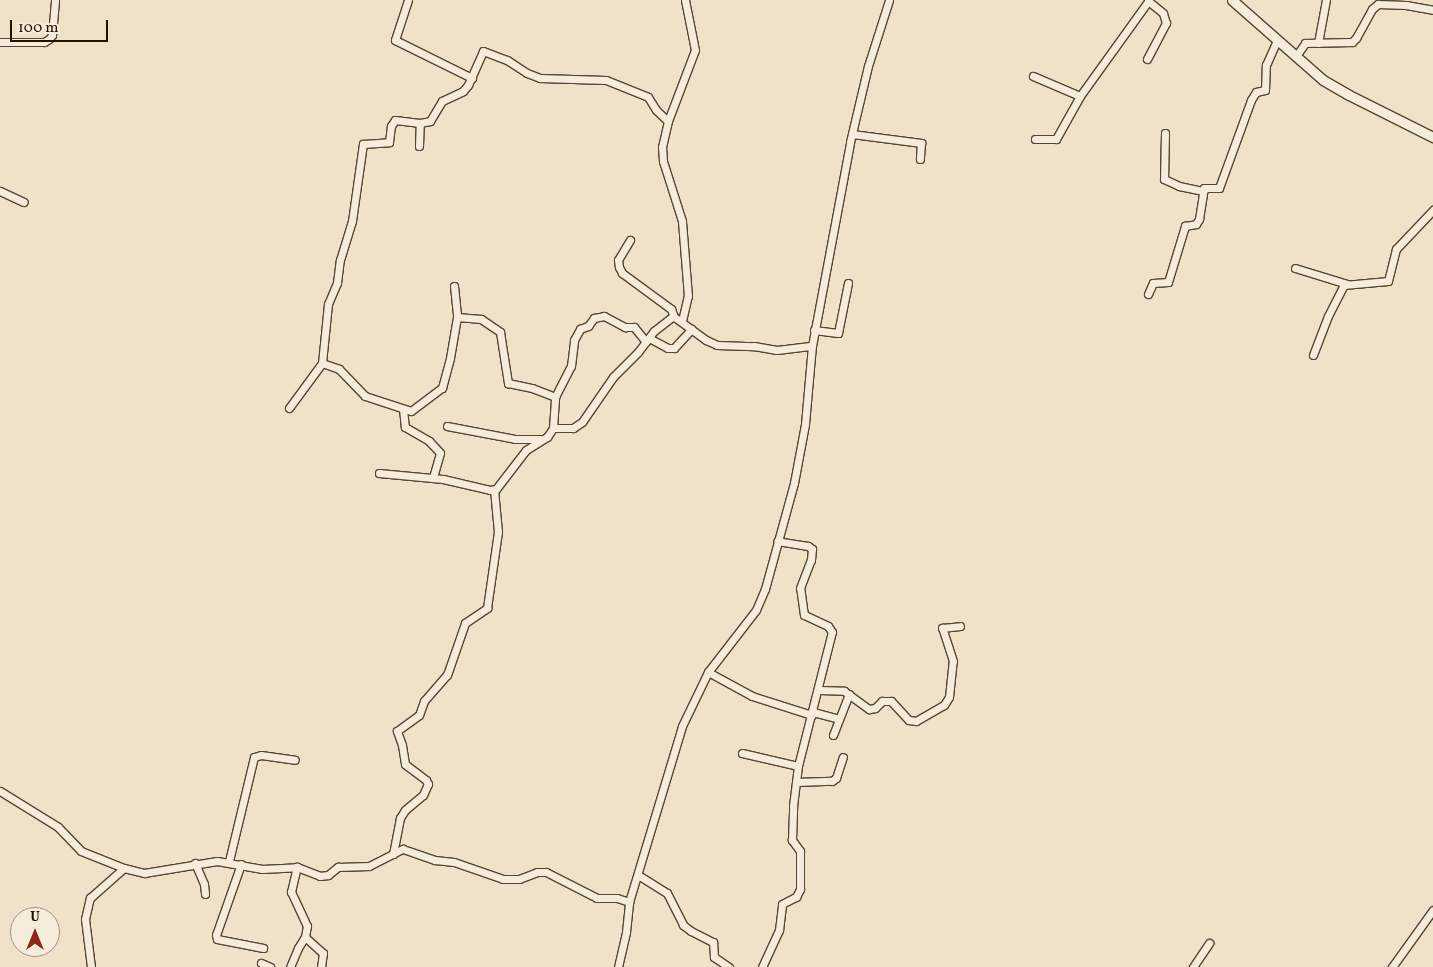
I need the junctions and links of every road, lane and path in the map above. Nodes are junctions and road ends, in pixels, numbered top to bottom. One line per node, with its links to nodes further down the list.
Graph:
1 (55, 0): 10 (street)
2 (408, 0): 15 (street)
3 (686, 0): 17 (street)
4 (889, 0): 20 (street)
5 (1232, 0): 9 (street)
6 (1326, 0): 11 (street)
7 (1149, 1): 13 (street); 16 (street)
8 (1433, 10): 11 (street)
9 (1277, 40): 12 (street); 26 (street)
10 (0, 42)
11 (1318, 42): 12 (street)
12 (1296, 56): 21 (street)
13 (1147, 59)
14 (1033, 76): 16 (street)
15 (472, 78): 17 (street); 18 (street)
16 (1080, 96): 22 (street)
17 (668, 121): 37 (street)
18 (420, 123): 23 (street); 43 (street)
19 (1165, 133): 26 (street)
20 (852, 134): 24 (street); 39 (street)
21 (1433, 138)
22 (1035, 139)
23 (419, 146)
24 (920, 160)
25 (0, 191): 27 (street)
26 (1203, 192): 34 (street)
27 (24, 202)
28 (1433, 210): 32 (street)
29 (630, 240): 35 (street)
30 (1294, 268): 32 (street)
31 (848, 283): 39 (street)
32 (1346, 284): 42 (street)
33 (454, 286): 36 (street)
34 (1148, 294)
35 (674, 317): 37 (street); 40 (street)
36 (457, 318): 44 (street); 46 (street)
37 (682, 321): 38 (street)
38 (692, 329): 40 (street); 41 (street)
39 (814, 330): 41 (street)
40 (648, 340): 44 (street); 48 (street)
41 (812, 346): 53 (street)
42 (1313, 355)
43 (322, 363): 45 (street); 46 (street)
44 (555, 397): 48 (street)
45 (289, 408)
46 (403, 409): 51 (street)
47 (447, 426): 49 (street)
48 (553, 428): 49 (street)
49 (545, 438): 52 (street)
50 (379, 473): 51 (street)
51 (433, 478): 52 (street)
52 (494, 490): 67 (street)
53 (777, 541): 55 (street); 56 (street)
54 (960, 626): 57 (street)
55 (708, 672): 58 (street); 73 (street)
56 (819, 690): 57 (street); 58 (street)
57 (849, 694): 59 (street)
58 (812, 714): 59 (street); 64 (street)
59 (839, 719): 60 (street)
60 (832, 735)
61 (742, 753): 64 (street)
62 (843, 757): 65 (street)
63 (295, 760): 68 (street)
64 (798, 766): 65 (street)
65 (796, 782): 87 (street)
66 (0, 791): 72 (street)
67 (393, 854): 71 (street); 75 (street)
68 (229, 862): 69 (street); 70 (street)
69 (195, 863): 72 (street); 74 (street)
70 (242, 864): 71 (street); 79 (street)
71 (297, 867): 77 (street)
72 (124, 868): 81 (street)
73 (638, 875): 75 (street); 86 (street)
74 (204, 894)
75 (629, 902): 85 (street)
76 (1433, 910): 89 (street)
77 (305, 937): 83 (street); 84 (street)
78 (1209, 943): 88 (street)
79 (263, 948)
80 (261, 963): 82 (street)
81 (91, 967)
82 (270, 967)
83 (290, 967)
84 (322, 967)
85 (618, 967)
86 (729, 967)
87 (762, 967)
88 (1194, 967)
89 (1392, 967)

